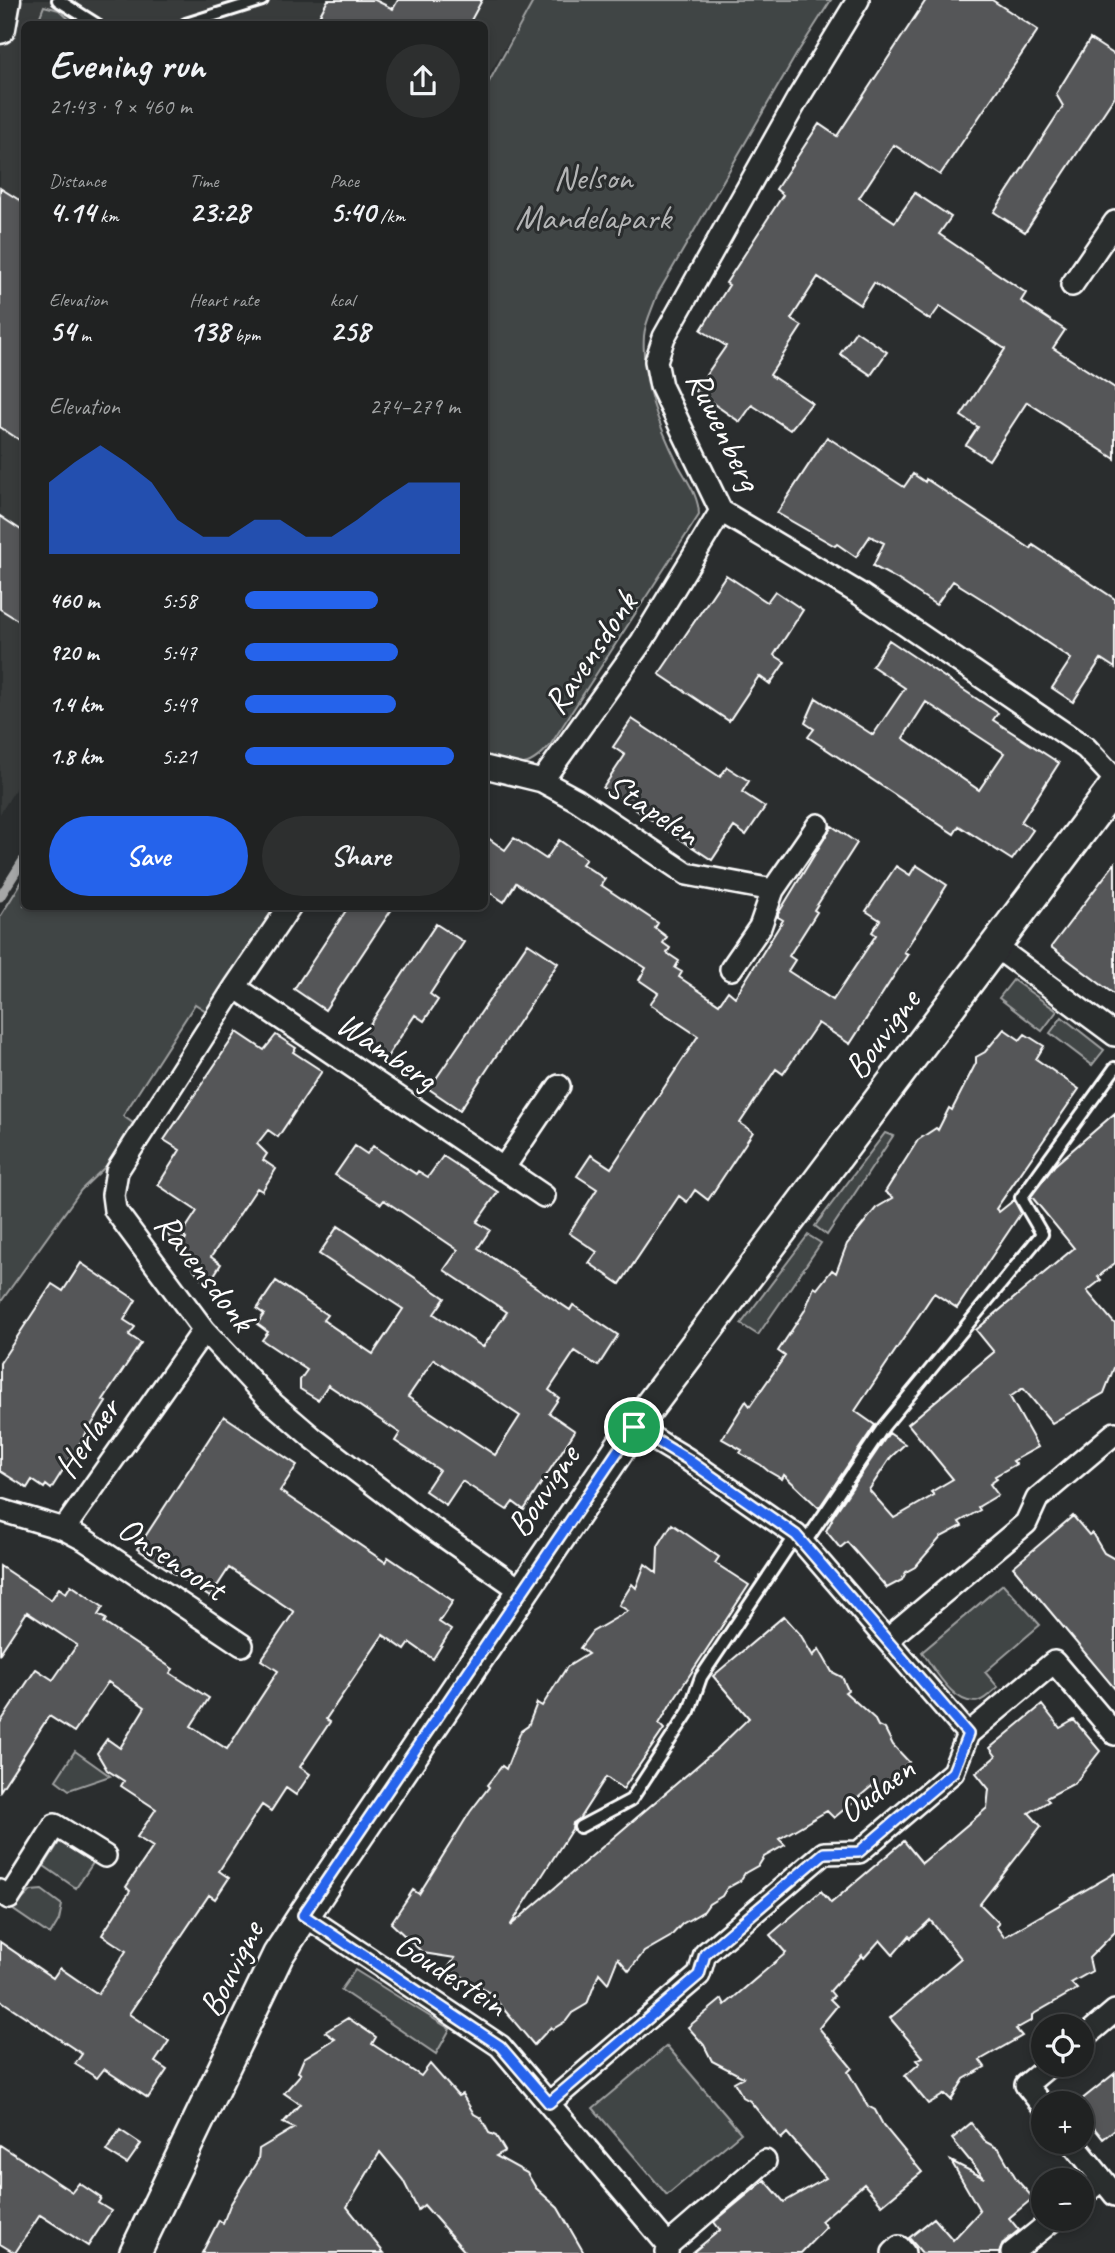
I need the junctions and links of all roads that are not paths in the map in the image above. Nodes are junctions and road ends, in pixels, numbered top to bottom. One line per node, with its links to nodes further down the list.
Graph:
1 (5, 0): 7 (street)
2 (58, 0): 5 (lane)
3 (262, 0): 6 (lane)
4 (858, 0): 10 (street, Ruwenberg)
5 (91, 21)
6 (196, 21)
7 (0, 28)
8 (1115, 222): 9 (street)
9 (1072, 285)
10 (721, 511): 12 (street, Ruwenberg); 13 (street, Ravensdonk)
11 (488, 768): 13 (street)
12 (1115, 779)
13 (542, 781): 16 (street, Stapelen)
14 (1115, 786): 18 (street, Bouvigne)
15 (818, 825): 16 (street)
16 (773, 890): 19 (street)
17 (287, 910): 20 (street, Ravensdonk)
18 (996, 947): 21 (street); 27 (street, Bouvigne)
19 (731, 969)
20 (235, 987): 24 (street, Wamberg); 26 (street, Ravensdonk)
21 (1115, 1035)
22 (1115, 1068): 31 (lane)
23 (559, 1086): 24 (street)
24 (503, 1169): 25 (street, Wamberg)
25 (544, 1196)
26 (204, 1330): 30 (street, Herlaer); 32 (street, Ravensdonk)
27 (634, 1427): 31 (street); 32 (street, Bouvigne)
28 (1115, 1433): 33 (street)
29 (0, 1510): 30 (street, Herlaer)
30 (64, 1529): 34 (street, Onsenoort)
31 (800, 1540): 33 (street); 37 (lane)
32 (522, 1591): 40 (street, Bouvigne)
33 (887, 1640): 35 (street)
34 (242, 1645)
35 (968, 1734): 36 (street, Oudaen); 45 (street, Oudaen)
36 (1115, 1734)
37 (580, 1827)
38 (105, 1856): 39 (street)
39 (0, 1891)
40 (303, 1915): 45 (street, Goudestein); 51 (street, Bouvigne)
41 (1115, 2011): 42 (street)
42 (1094, 2029)
43 (1036, 2077): 44 (street)
44 (1031, 2091)
45 (549, 2103): 50 (street, Goudestein)
46 (1082, 2154): 48 (street)
47 (765, 2161): 50 (street, Goudestein)
48 (1108, 2187)
49 (1040, 2231): 54 (street)
50 (667, 2249)
51 (135, 2253)
52 (893, 2253): 53 (street)
53 (904, 2253)
54 (1013, 2253)

